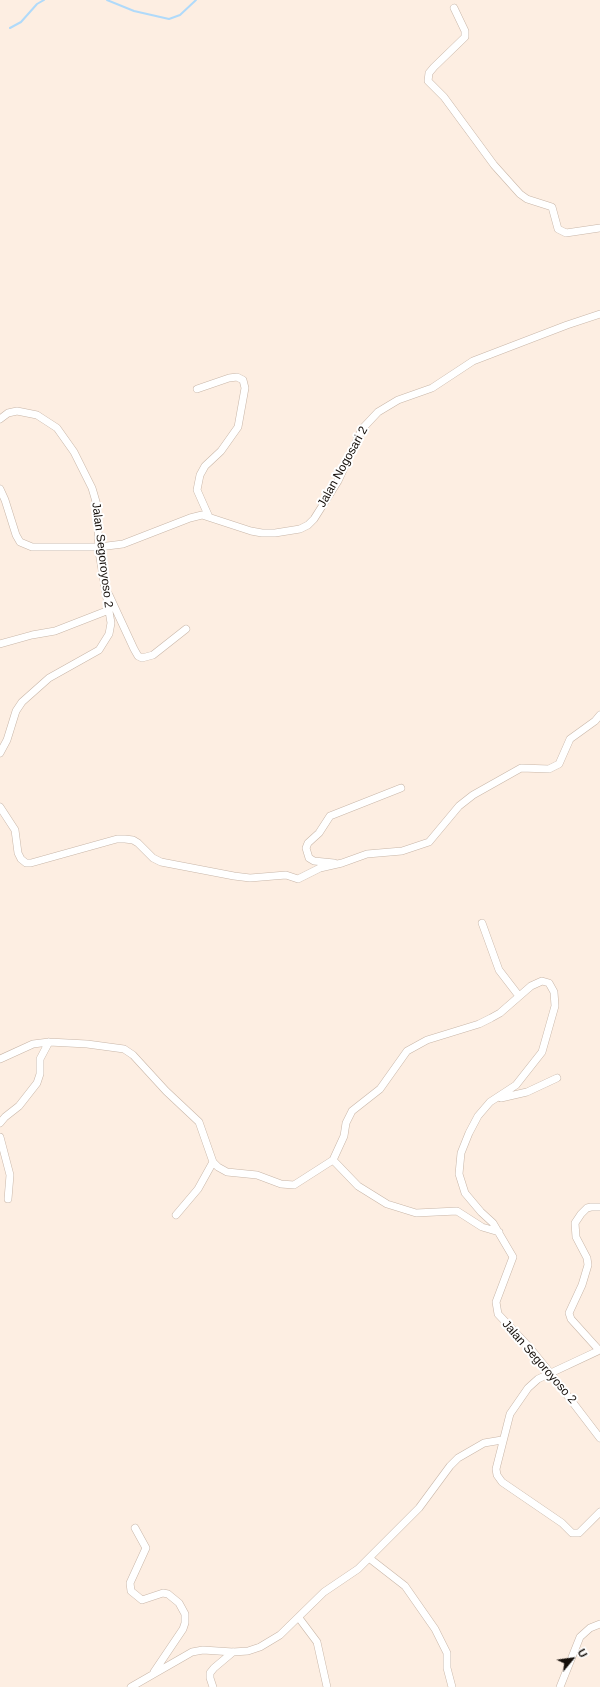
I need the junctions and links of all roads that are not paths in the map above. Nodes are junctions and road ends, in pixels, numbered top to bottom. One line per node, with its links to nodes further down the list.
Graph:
1 (454, 8): 2 (street)
2 (600, 228)
3 (600, 314): 7 (street, Jalan Nogosari 2)
4 (197, 390): 7 (street)
5 (0, 419): 8 (street, Jalan Segoroyoso 2)
6 (0, 489): 8 (street, Jalan Nogosari 2)
7 (209, 517): 8 (street, Jalan Nogosari 2)
8 (99, 547): 9 (street, Jalan Segoroyoso 2)
9 (105, 587): 10 (street, Jalan Segoroyoso 2); 11 (street)
10 (109, 610): 12 (street); 14 (street, Jalan Segoroyoso 2)
11 (186, 629)
12 (0, 644)
13 (600, 715): 17 (street)
14 (0, 753)
15 (401, 788): 17 (street)
16 (0, 807): 17 (street)
17 (342, 863)
18 (482, 923): 19 (street)
19 (519, 996): 23 (street, Jalan Segoroyoso 2); 26 (street, Jalan Segoroyoso 2)
20 (49, 1042): 21 (street); 24 (street); 27 (street)
21 (0, 1059)
22 (557, 1078): 23 (street)
23 (496, 1098): 31 (street, Jalan Segoroyoso 2)
24 (0, 1123)
25 (0, 1137): 28 (street)
26 (333, 1160): 27 (street); 31 (street)
27 (213, 1162): 30 (street)
28 (8, 1199)
29 (600, 1207): 32 (street)
30 (176, 1215)
31 (499, 1232): 33 (street, Jalan Segoroyoso 2)
32 (600, 1350): 33 (street)
33 (551, 1374): 34 (street, Jalan Segoroyoso 2); 35 (street)
34 (600, 1438)
35 (502, 1440): 36 (street); 38 (street)
36 (600, 1512)
37 (135, 1528): 42 (street)
38 (369, 1558): 39 (street); 46 (street)
39 (299, 1618): 41 (street); 45 (street)
40 (600, 1624): 47 (street)
41 (233, 1652): 42 (street); 44 (street)
42 (153, 1674): 43 (street)
43 (132, 1687)
44 (213, 1687)
45 (326, 1687)
46 (452, 1687)
47 (560, 1687)

